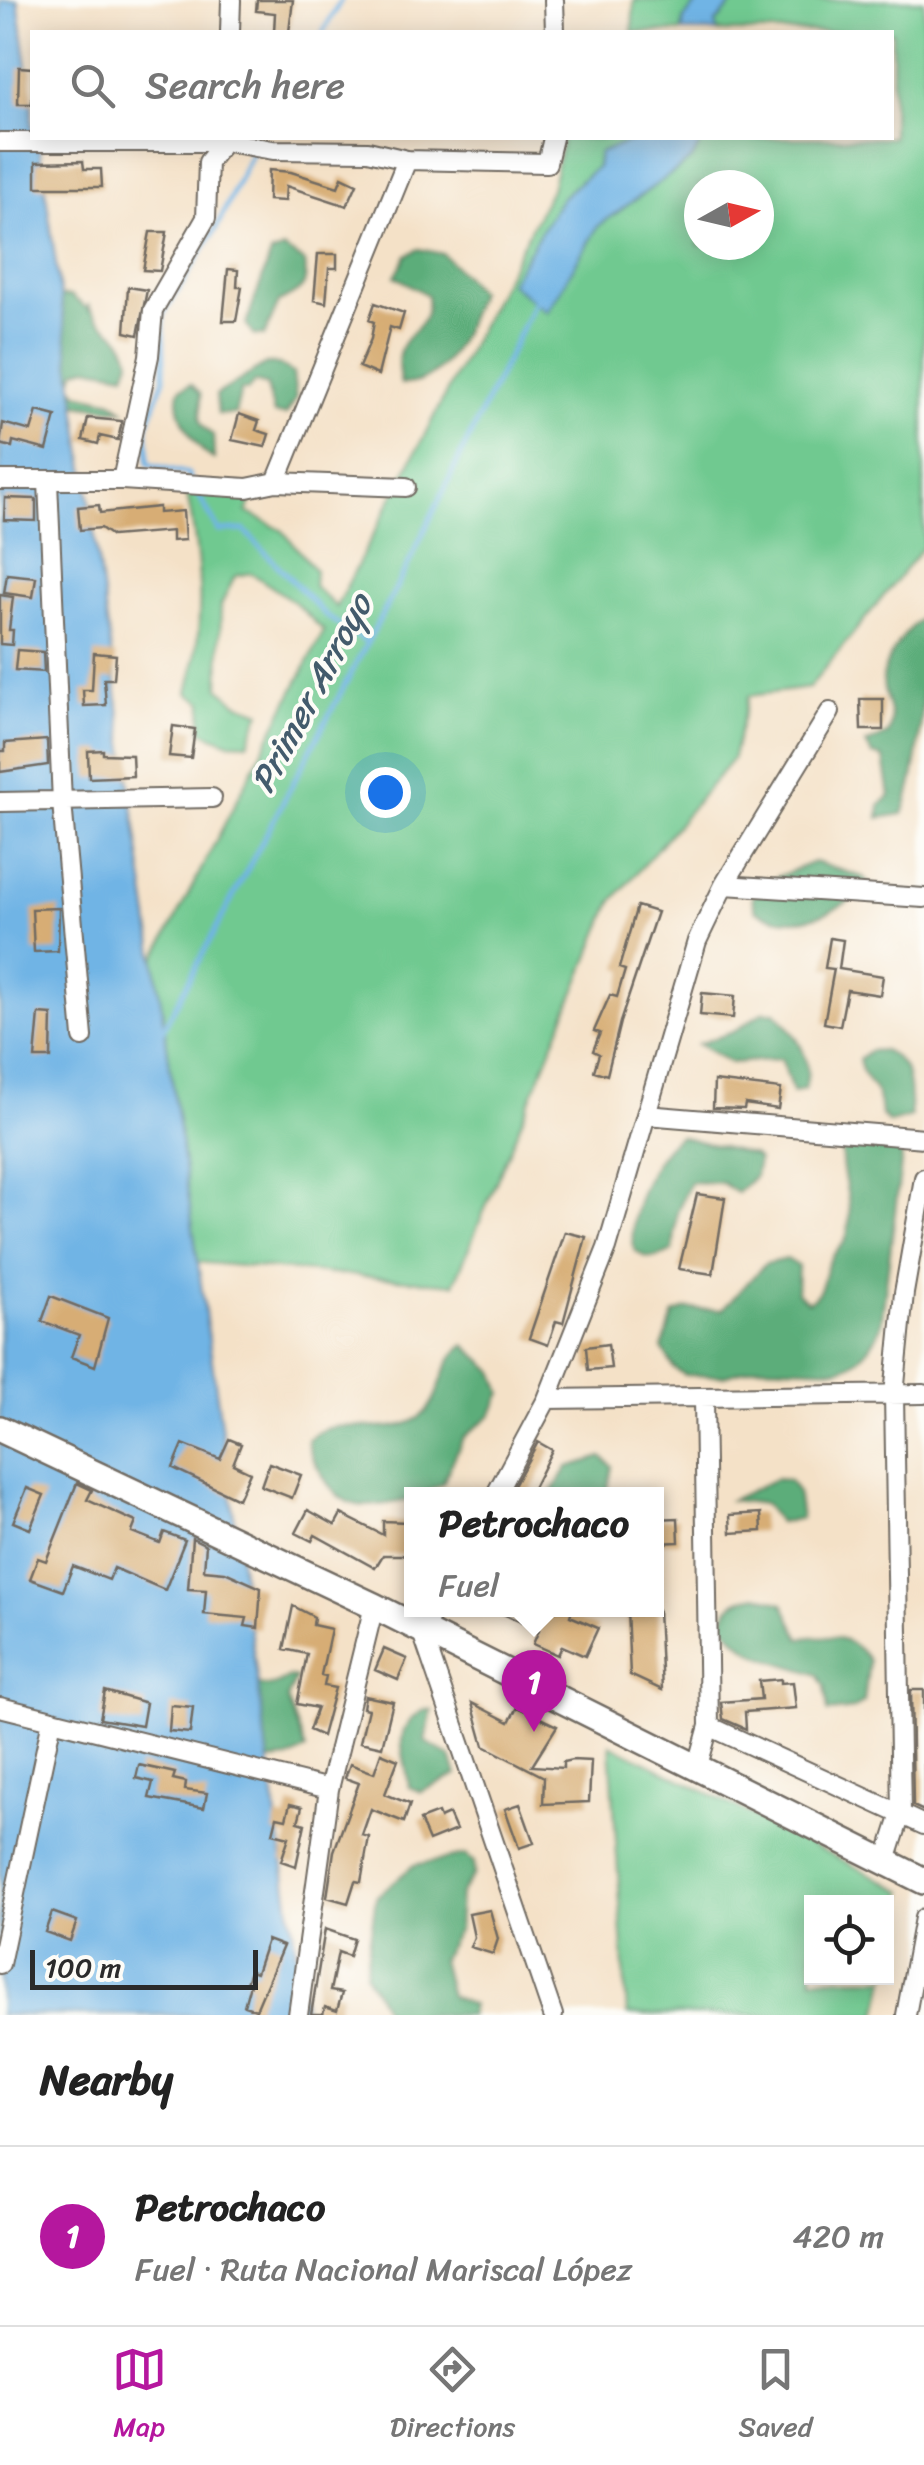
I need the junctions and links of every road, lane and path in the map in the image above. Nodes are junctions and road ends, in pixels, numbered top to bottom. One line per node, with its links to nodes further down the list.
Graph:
1 (231, 0): 3 (street)
2 (554, 0): 4 (street)
3 (230, 30)
4 (555, 30)
5 (553, 140): 8 (street)
6 (0, 142): 7 (street)
7 (232, 142): 8 (street); 10 (street)
8 (407, 160): 12 (street)
9 (0, 480): 11 (street)
10 (122, 480): 11 (street); 12 (street)
11 (48, 482): 17 (street)
12 (276, 482): 13 (street)
13 (406, 487)
14 (830, 712): 18 (street)
15 (212, 798): 17 (street)
16 (0, 802): 17 (street)
17 (62, 802): 20 (street)
18 (724, 886): 19 (street); 21 (street)
19 (924, 898)
20 (83, 1036)
21 (646, 1116): 22 (street); 26 (street)
22 (924, 1138)
23 (924, 1178): 25 (street)
24 (924, 1394): 25 (street)
25 (894, 1395): 27 (street); 38 (street)
26 (546, 1399): 27 (street); 29 (street)
27 (704, 1399): 35 (street)
28 (2, 1430): 30 (highway)
29 (500, 1487)
30 (374, 1606): 31 (highway); 37 (street)
31 (404, 1614)
32 (428, 1620): 36 (highway); 45 (street)
33 (0, 1707): 34 (street)
34 (52, 1720): 37 (street); 43 (street)
35 (709, 1726): 36 (street); 38 (street)
36 (697, 1769): 40 (highway)
37 (329, 1789): 44 (street)
38 (901, 1814): 39 (street); 40 (street)
39 (924, 1825)
40 (886, 1861): 41 (highway)
41 (924, 1881)
42 (924, 1918): 46 (street)
43 (0, 1964)
44 (298, 2015)
45 (553, 2015)
46 (906, 2015)

